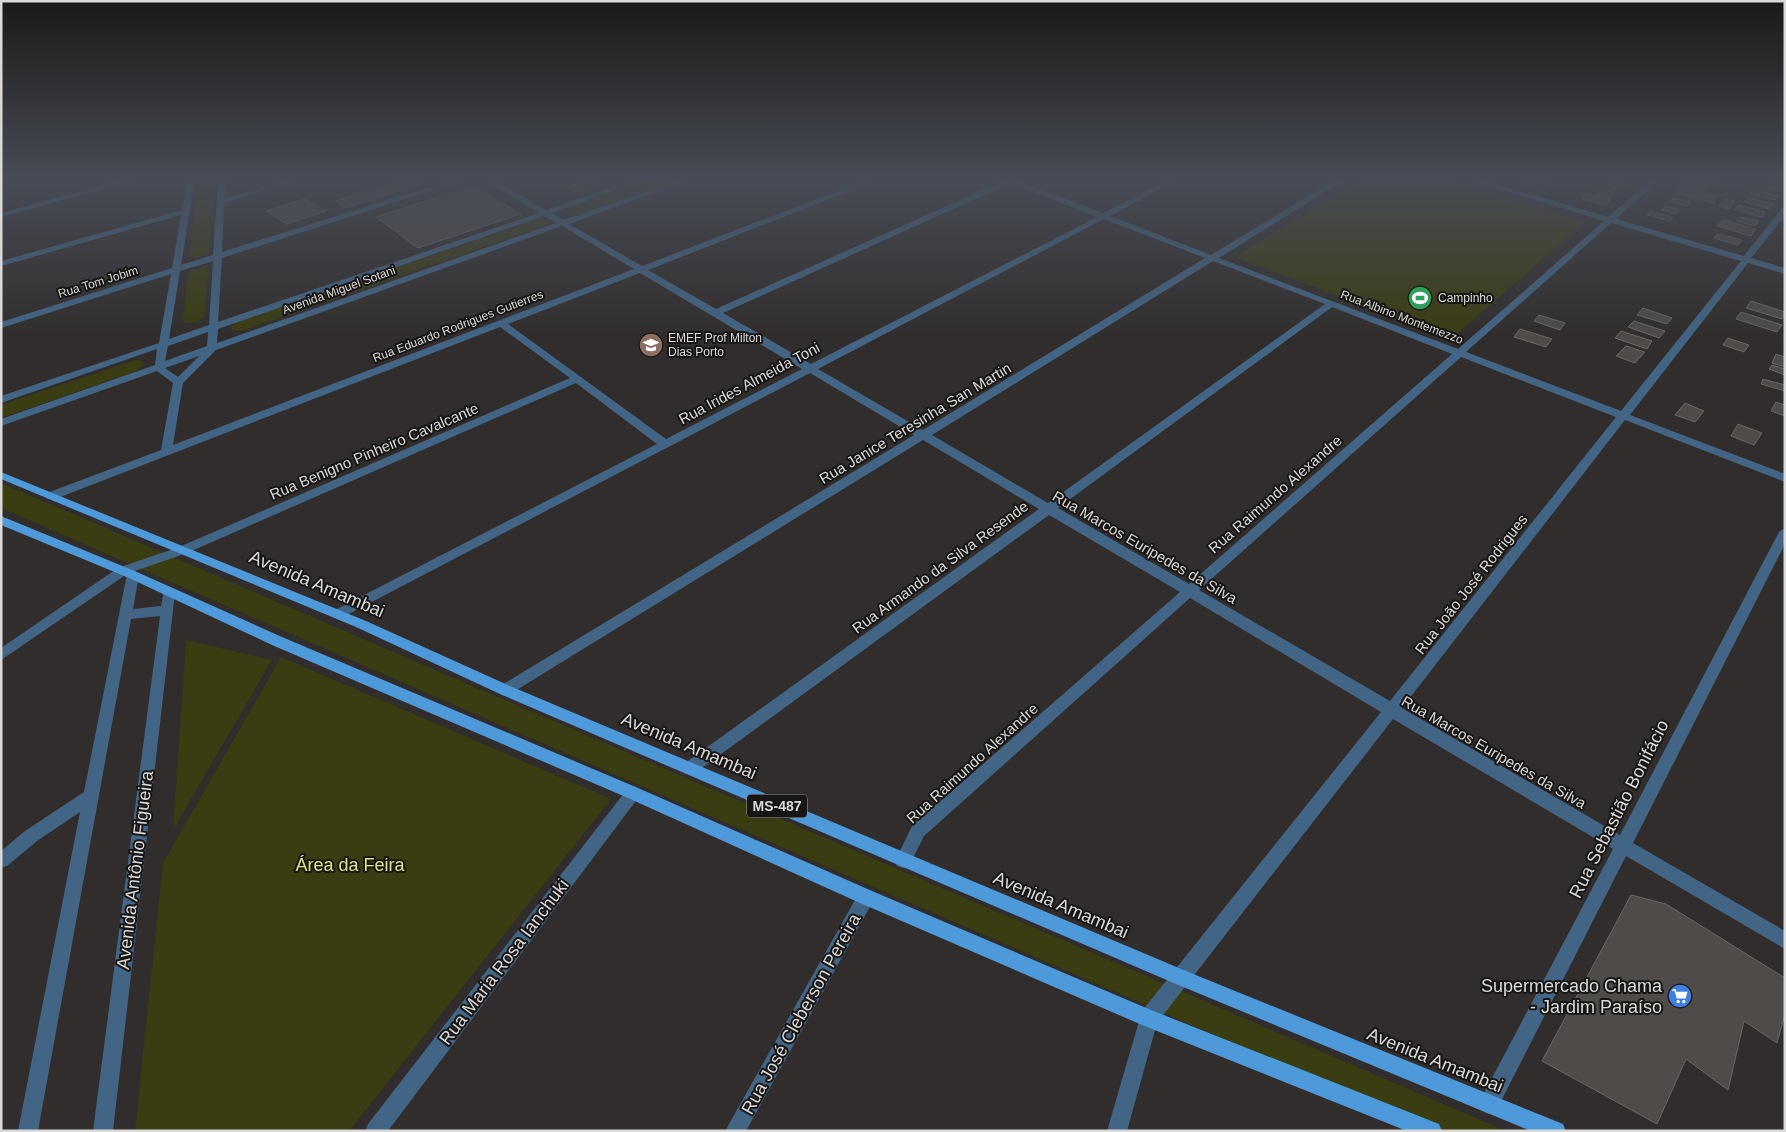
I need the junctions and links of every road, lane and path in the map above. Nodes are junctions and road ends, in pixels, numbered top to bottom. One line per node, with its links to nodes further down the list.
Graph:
1 (110, 233): 19 (street)
2 (183, 233): 21 (street)
3 (218, 233): 16 (street)
4 (295, 233): 16 (street, Rua Tom Jobim)
5 (488, 233): 27 (street, Avenida Miguel Sotani)
6 (538, 233): 29 (street, Avenida Miguel Sotani)
7 (578, 233): 20 (street, Rua Marcos Euripedes da Silva)
8 (736, 233): 20 (street, Rua Eduardo Rodrigues Gutierres)
9 (893, 233): 24 (street)
10 (1070, 233): 32 (street, Rua Irides Almeida Toni)
11 (1147, 233): 17 (street, Rua Albino Montemezzo)
12 (1253, 233): 17 (street, Rua Janice Teresinha San Martin)
13 (1596, 233): 30 (street, Rua Raimundo Alexandre)
14 (1654, 233): 18 (street)
15 (1767, 233): 18 (street, Rua João José Rodrigues)
16 (216, 258): 21 (street, Rua Tom Jobim); 27 (street)
17 (1212, 258): 23 (street, Rua Albino Montemezzo); 38 (street, Rua Janice Teresinha San Martin)
18 (1746, 260): 22 (street); 36 (street, Rua João José Rodrigues)
19 (1, 264)
20 (641, 269): 24 (street, Rua Marcos Euripedes da Silva); 25 (street, Rua Eduardo Rodrigues Gutierres)
21 (175, 271): 26 (street, Rua Tom Jobim); 28 (street)
22 (1785, 271)
23 (1331, 304): 30 (street, Rua Albino Montemezzo); 44 (street, Rua Armando da Silva Resende)
24 (714, 313): 32 (street, Rua Marcos Euripedes da Silva)
25 (501, 323): 33 (street); 40 (street, Rua Eduardo Rodrigues Gutierres)
26 (1, 325)
27 (213, 328): 28 (street, Avenida Miguel Sotani); 29 (street)
28 (163, 344): 31 (street); 35 (street, Avenida Miguel Sotani)
29 (212, 349): 31 (street, Avenida Miguel Sotani); 34 (street)
30 (1460, 353): 36 (street, Rua Albino Montemezzo); 49 (street, Rua Raimundo Alexandre)
31 (159, 368): 34 (street); 37 (street, Avenida Miguel Sotani)
32 (809, 368): 38 (street, Rua Marcos Euripedes da Silva); 39 (street, Rua Irides Almeida Toni)
33 (577, 379): 39 (street); 47 (street, Rua Benigno Pinheiro Cavalcante)
34 (178, 382): 40 (street)
35 (1, 400)
36 (1624, 416): 42 (street, Rua Albino Montemezzo); 56 (street, Rua João José Rodrigues)
37 (1, 423)
38 (924, 435): 44 (street, Rua Marcos Euripedes da Silva); 55 (street, Rua Janice Teresinha San Martin)
39 (665, 444): 52 (street, Rua Irides Almeida Toni)
40 (166, 452): 43 (street, Rua Eduardo Rodrigues Gutierres)
41 (1, 475): 43 (main road, Avenida Amambai / MS-487)
42 (1785, 478)
43 (51, 496): 47 (main road, Avenida Amambai / MS-487)
44 (1048, 509): 49 (street, Rua Marcos Euripedes da Silva); 57 (street, Rua Armando da Silva Resende)
45 (1, 520): 48 (main road)
46 (1785, 532): 60 (street, Rua Sebastião Bonifácio)
47 (183, 550): 48 (street, Rua Benigno Pinheiro Cavalcante); 52 (main road, Avenida Amambai / MS-487)
48 (127, 573): 50 (main road); 53 (street); 54 (street, Rua Benigno Pinheiro Cavalcante)
49 (1190, 591): 56 (street, Rua Marcos Euripedes da Silva); 62 (street, Rua Raimundo Alexandre)
50 (169, 593): 51 (street, Avenida Antônio Figueira); 58 (main road)
51 (167, 610): 53 (street); 69 (street, Avenida Antônio Figueira)
52 (338, 614): 55 (main road, Avenida Amambai / MS-487)
53 (125, 615): 59 (street)
54 (1, 655)
55 (505, 690): 57 (main road, Avenida Amambai / MS-487)
56 (1392, 711): 60 (street, Rua Marcos Euripedes da Silva); 65 (street, Rua João José Rodrigues)
57 (690, 768): 62 (main road, Avenida Amambai / MS-487)
58 (633, 793): 63 (main road); 70 (street, Rua Maria Rosa Ianchuki)
59 (90, 797): 61 (street); 68 (street)
60 (1623, 846): 64 (street, Rua Marcos Euripedes da Silva); 67 (street, Rua Sebastião Bonifácio)
61 (1, 861)
62 (903, 861): 65 (main road, Avenida Amambai / MS-487)
63 (866, 897): 66 (main road); 71 (street, Rua José Cleberson Pereira)
64 (1785, 941)
65 (1182, 978): 66 (street, Rua João José Rodrigues); 67 (main road, Avenida Amambai / MS-487)
66 (1149, 1018): 72 (street); 73 (main road)
67 (1489, 1104): 74 (main road, Avenida Amambai / MS-487)
68 (28, 1131)
69 (103, 1131)
70 (375, 1131)
71 (735, 1131)
72 (1117, 1131)
73 (1432, 1131)
74 (1556, 1131)

